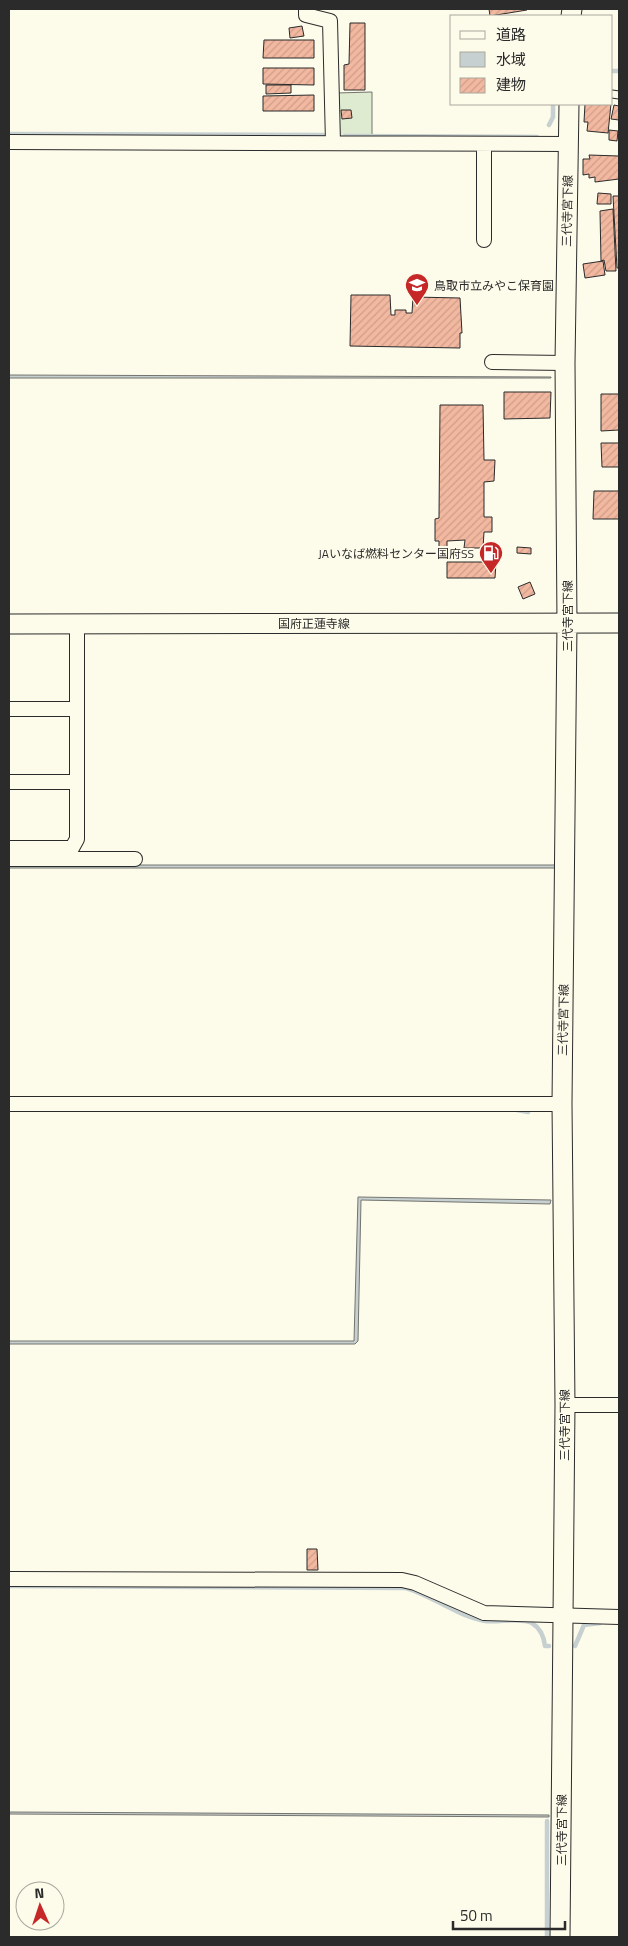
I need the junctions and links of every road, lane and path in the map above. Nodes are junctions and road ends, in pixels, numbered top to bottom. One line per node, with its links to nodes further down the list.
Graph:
1 (306, 9): 4 (street)
2 (569, 105): 5 (main road, 三代寺宮下線)
3 (9, 142): 4 (street)
4 (332, 143): 6 (street)
5 (568, 144): 6 (street); 9 (main road, 三代寺宮下線)
6 (484, 145): 7 (street)
7 (484, 240)
8 (492, 362): 9 (street)
9 (565, 363): 10 (main road, 三代寺宮下線)
10 (567, 623): 11 (main road, 国府正蓮寺線); 13 (main road, 国府正蓮寺線); 22 (main road, 三代寺宮下線)
11 (619, 623)
12 (9, 624): 13 (main road, 国府正蓮寺線)
13 (77, 624): 15 (street)
14 (9, 709): 15 (street)
15 (77, 709): 17 (street)
16 (9, 782): 17 (street)
17 (77, 782): 18 (street)
18 (9, 848)
19 (9, 859): 20 (street)
20 (135, 859)
21 (9, 1104): 22 (street)
22 (562, 1104): 23 (main road, 三代寺宮下線)
23 (565, 1405): 24 (street); 26 (main road, 三代寺宮下線)
24 (619, 1405)
25 (9, 1579): 26 (street)
26 (562, 1616): 27 (street); 28 (main road, 三代寺宮下線)
27 (619, 1617)
28 (560, 1937)

